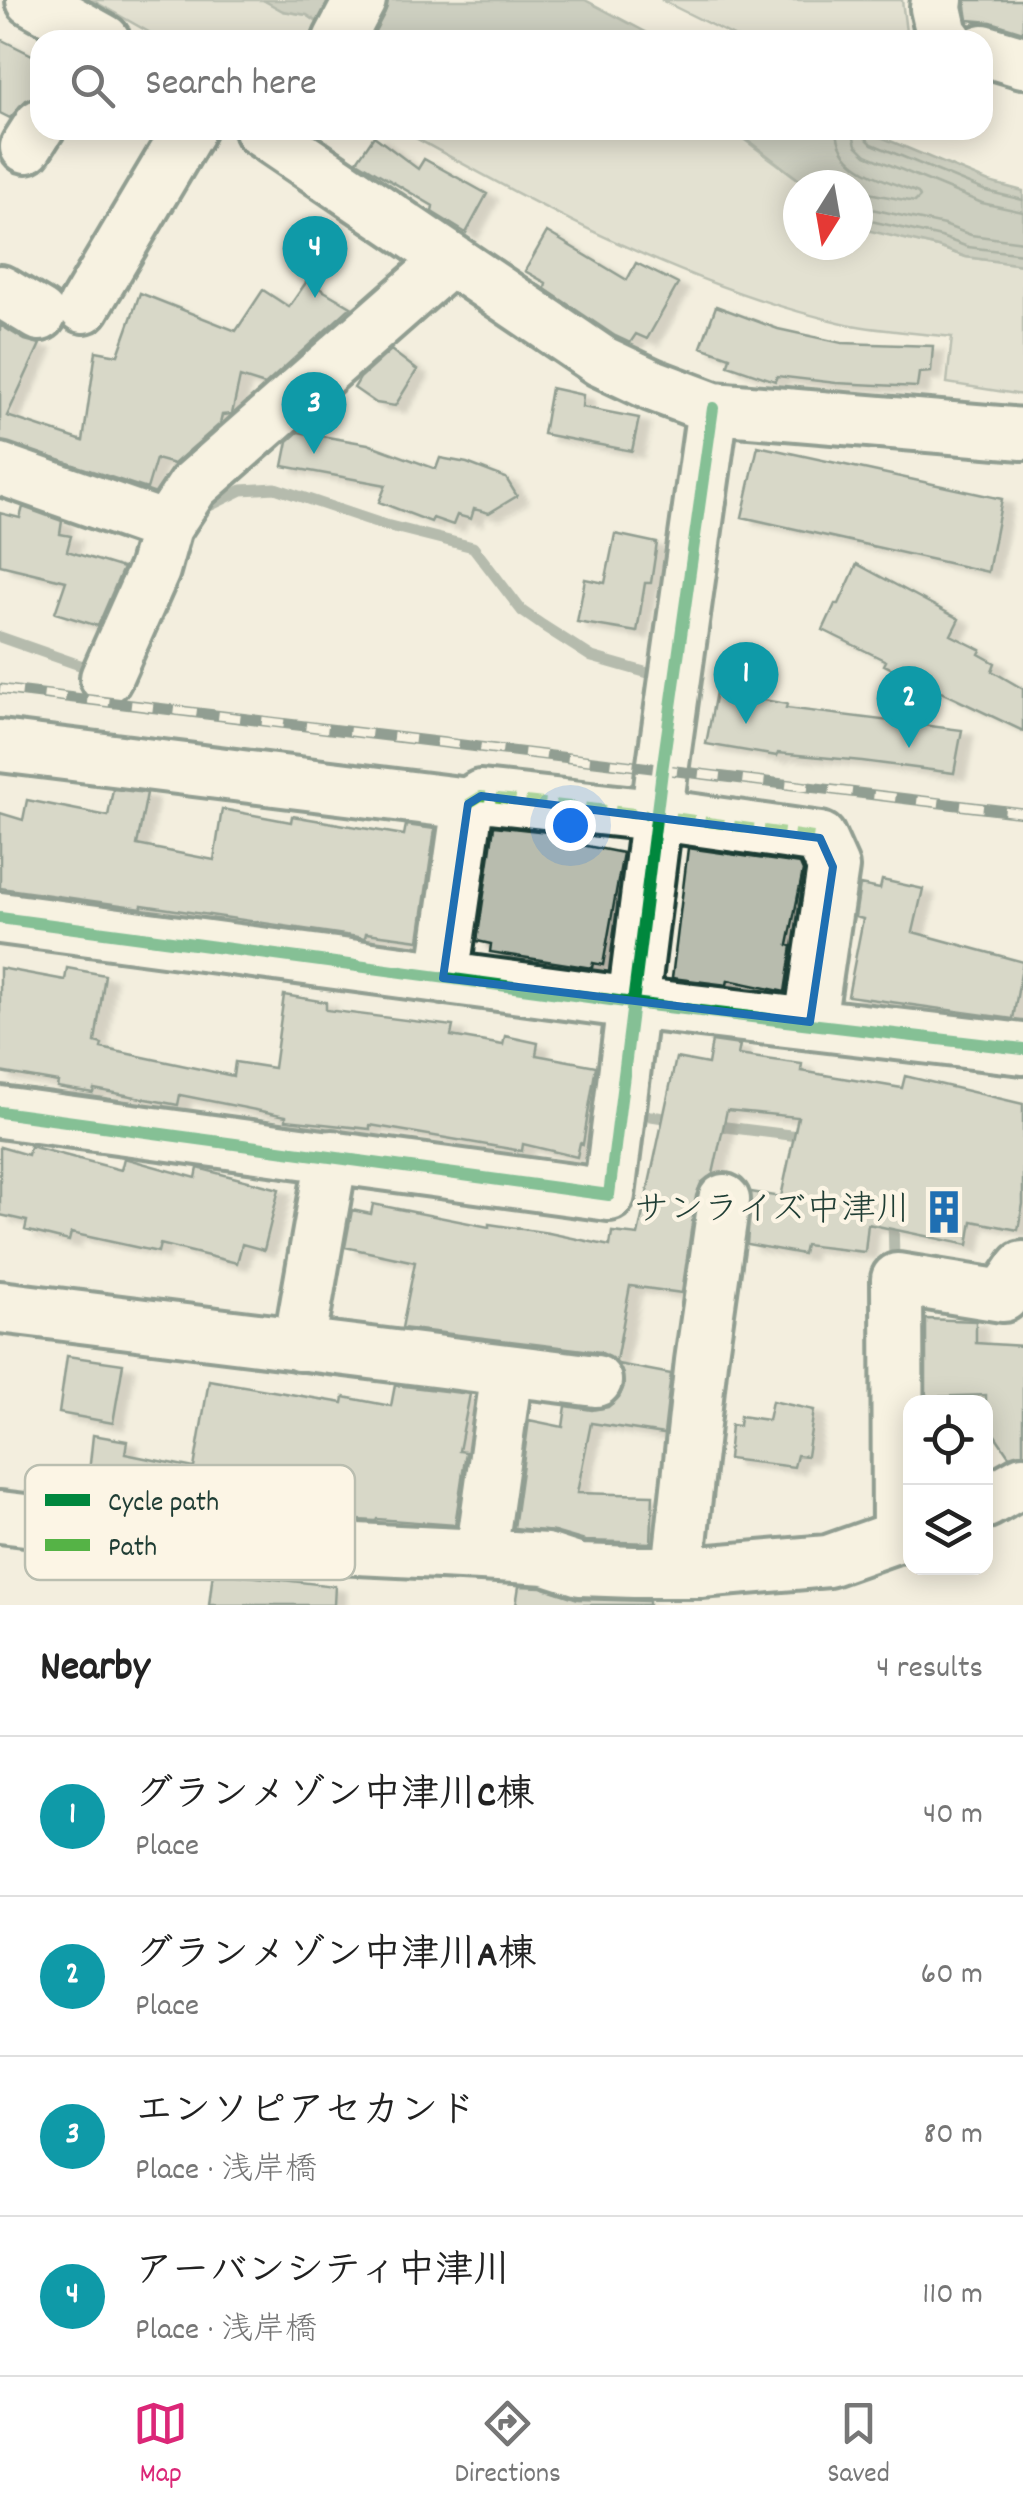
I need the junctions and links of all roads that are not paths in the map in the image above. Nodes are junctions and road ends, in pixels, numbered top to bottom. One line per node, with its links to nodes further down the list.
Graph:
1 (32, 0): 4 (street)
2 (360, 0): 5 (street)
3 (937, 0): 6 (street)
4 (84, 30)
5 (344, 30)
6 (942, 30)
7 (993, 53): 8 (street)
8 (1023, 62)
9 (181, 140): 12 (street)
10 (287, 140): 11 (street)
11 (450, 260): 13 (street); 16 (street)
12 (41, 305)
13 (713, 408): 14 (street); 20 (street)
14 (1023, 434)
15 (0, 469): 16 (street)
16 (166, 528): 17 (street)
17 (106, 678)
18 (0, 746): 19 (street)
19 (468, 804): 20 (street); 22 (street)
20 (658, 816): 23 (street); 24 (street)
21 (0, 918): 22 (street)
22 (443, 978): 23 (street)
23 (633, 1003): 24 (street); 27 (street)
24 (810, 1022): 25 (street)
25 (1023, 1050)
26 (0, 1112): 27 (street)
27 (332, 1156): 31 (street)
28 (724, 1200): 42 (street)
29 (1023, 1267): 35 (street)
30 (0, 1307): 31 (street)
31 (299, 1345): 32 (street)
32 (507, 1371): 33 (street); 41 (street)
33 (596, 1381)
34 (1023, 1481): 36 (street)
35 (903, 1498)
36 (993, 1498)
37 (0, 1518): 38 (street)
38 (25, 1521)
39 (903, 1534): 42 (street)
40 (355, 1549): 41 (street)
41 (481, 1555): 42 (street)
42 (678, 1570)

